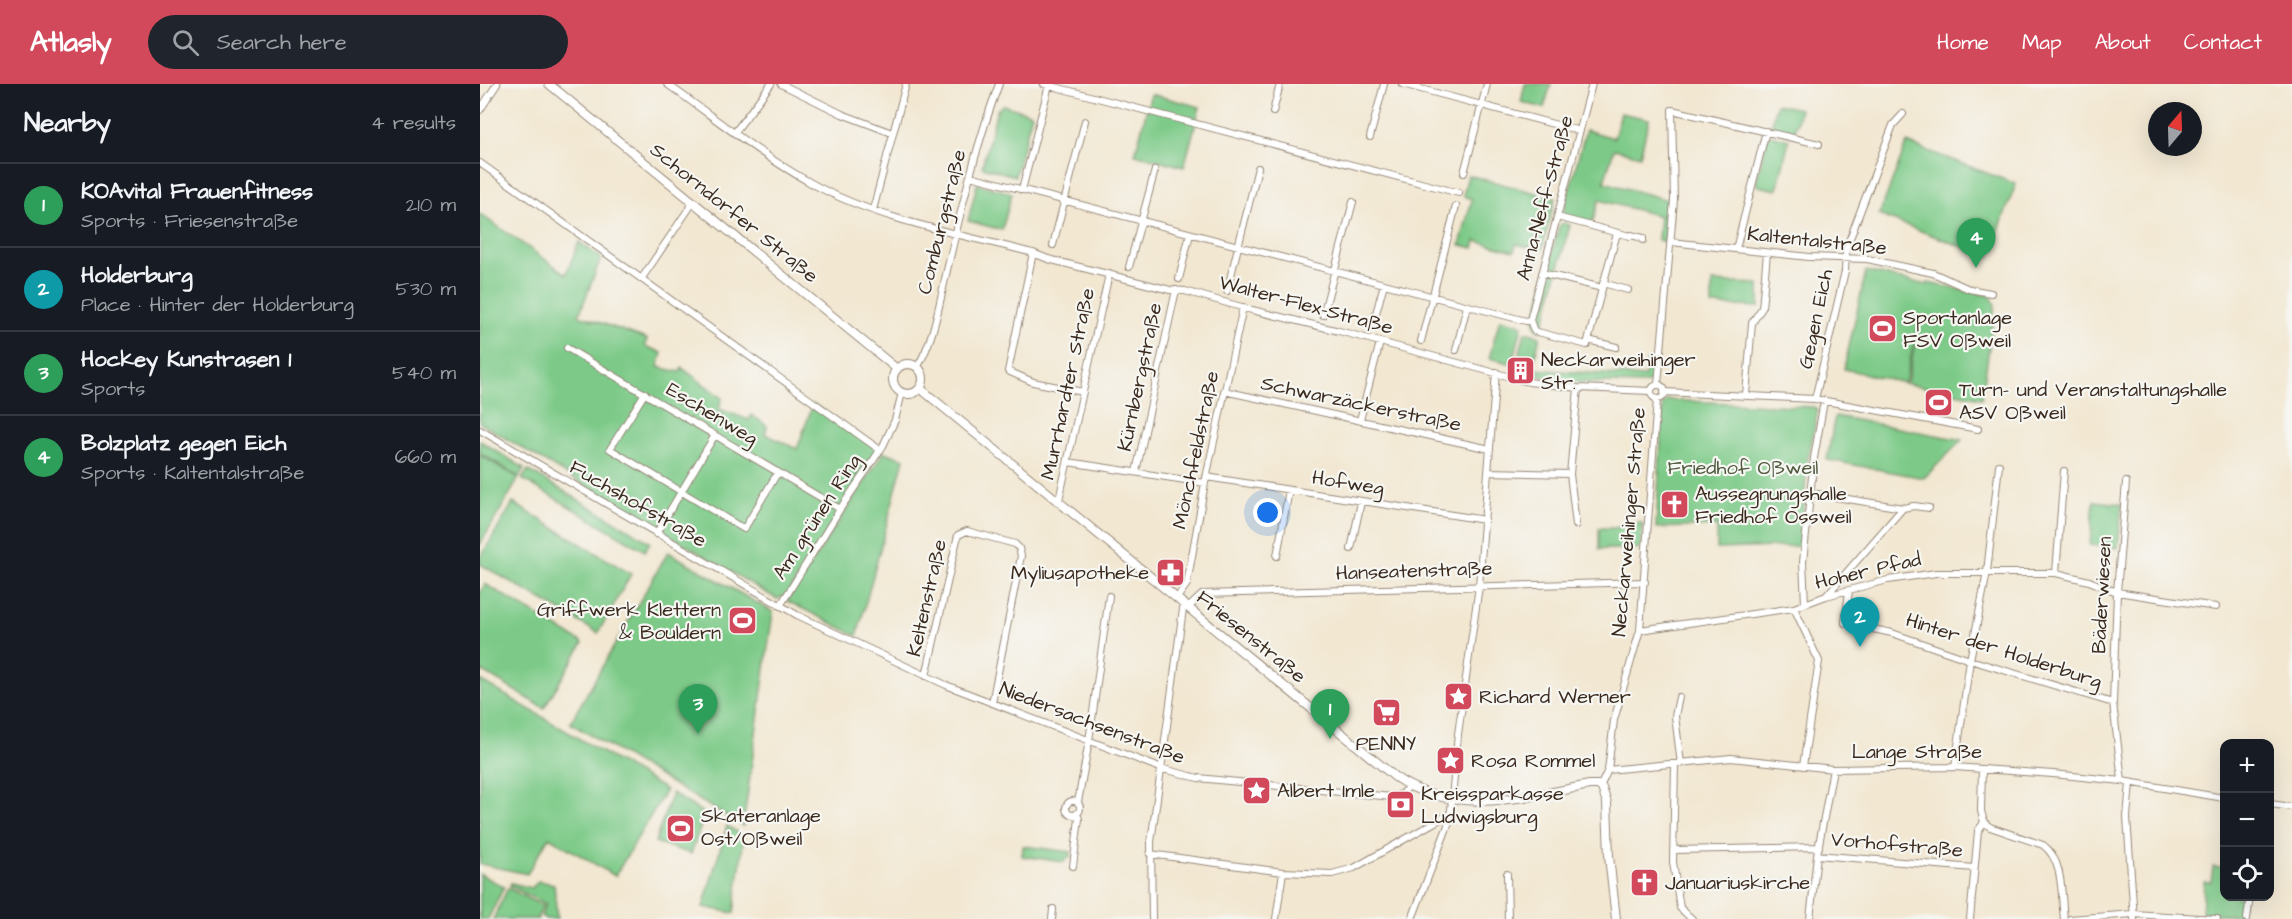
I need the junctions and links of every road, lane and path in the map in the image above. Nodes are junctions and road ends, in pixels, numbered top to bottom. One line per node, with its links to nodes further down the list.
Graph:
1 (497, 84): 15 (street)
2 (549, 84): 32 (main road, Schorndorfer Straße)
3 (667, 84): 21 (street, Walter-Flex-Straße)
4 (771, 84): 21 (street)
5 (781, 84): 22 (street)
6 (906, 84): 22 (street)
7 (999, 84): 29 (street, Comburgstraße)
8 (1280, 84): 16 (street)
9 (1384, 84): 23 (street)
10 (1402, 84): 14 (street)
11 (1487, 84): 14 (street)
12 (1592, 84): 19 (street, Anna-Neff-Straße)
13 (1047, 85): 30 (street); 31 (street)
14 (1482, 105): 19 (street); 28 (street)
15 (480, 110)
16 (1273, 112)
17 (1903, 114): 49 (street, Gegen Eich)
18 (1085, 121): 33 (street)
19 (1580, 131): 37 (street, Anna-Neff-Straße)
20 (1766, 131): 24 (street); 43 (street, Neckarweihinger Straße); 46 (street)
21 (735, 132): 36 (street, Walter-Flex-Straße)
22 (892, 133): 36 (street)
23 (1370, 137)
24 (1819, 144)
25 (480, 163): 54 (street)
26 (1258, 168): 45 (street)
27 (1155, 170): 38 (street)
28 (1464, 173)
29 (970, 176): 30 (street); 39 (street, Comburgstraße)
30 (1022, 190): 33 (street)
31 (1459, 193)
32 (694, 201): 54 (street); 75 (main road, Schorndorfer Straße)
33 (1065, 201): 38 (street); 44 (street)
34 (1353, 202): 51 (street)
35 (1456, 206): 62 (street)
36 (873, 210): 39 (street, Walter-Flex-Straße)
37 (1557, 217): 40 (street); 52 (street, Anna-Neff-Straße)
38 (1141, 221): 41 (street); 50 (street)
39 (956, 233): 47 (street, Walter-Flex-Straße); 74 (street, Comburgstraße)
40 (1617, 233): 42 (street); 57 (street)
41 (1190, 234): 45 (street); 55 (street)
42 (1643, 240)
43 (1671, 242): 46 (street, Kaltentalstraße); 77 (street, Neckarweihinger Straße)
44 (1053, 245)
45 (1239, 246): 51 (street); 60 (street)
46 (1736, 249): 48 (street, Kaltentalstraße)
47 (1033, 253): 53 (street, Walter-Flex-Straße); 81 (street)
48 (1767, 253): 49 (street, Kaltentalstraße); 86 (street)
49 (1846, 260): 61 (street, Kaltentalstraße); 88 (street, Gegen Eich)
50 (1129, 267)
51 (1335, 272): 56 (street); 65 (street)
52 (1542, 273): 57 (street); 66 (street, Anna-Neff-Straße)
53 (1109, 274): 58 (street, Walter-Flex-Straße); 81 (street, Murrhardter Straße)
54 (642, 278): 94 (street)
55 (1179, 279)
56 (1384, 284): 62 (street); 67 (street)
57 (1603, 286): 59 (street); 68 (street)
58 (1176, 290): 64 (street, Walter-Flex-Straße); 100 (street, Kürnbergstraße)
59 (1628, 290)
60 (1227, 291)
61 (1991, 293)
62 (1432, 297): 63 (street); 69 (street)
63 (1467, 306): 66 (street); 73 (street)
64 (1243, 307): 70 (street, Walter-Flex-Straße); 80 (street, Mönchfeldstraße)
65 (1323, 315)
66 (1530, 320): 68 (street)
67 (1372, 328)
68 (1588, 340): 71 (street)
69 (1421, 341)
70 (1380, 342): 76 (street, Walter-Flex-Straße); 90 (street)
71 (1616, 347)
72 (567, 348): 84 (street, Eschenweg)
73 (1456, 350)
74 (918, 368): 75 (main road); 79 (main road)
75 (897, 369): 85 (main road)
76 (1496, 372): 78 (street, Walter-Flex-Straße); 95 (street)
77 (1658, 385): 82 (street); 83 (street)
78 (1578, 388): 82 (street, Walter-Flex-Straße); 102 (street)
79 (921, 389): 85 (main road); 108 (main road, Friesenstraße)
80 (1224, 391): 90 (street, Schwarzäckerstraße); 103 (street, Mönchfeldstraße)
81 (1083, 392): 96 (street, Murrhardter Straße)
82 (1651, 392): 87 (street)
83 (1664, 392): 86 (street); 87 (street)
84 (645, 393): 93 (street, Eschenweg); 106 (street)
85 (902, 393): 94 (street, Am grünen Ring)
86 (1746, 395): 88 (street)
87 (1656, 399): 120 (street, Neckarweihinger Straße)
88 (1815, 399): 89 (street)
89 (1824, 401): 91 (street); 107 (street)
90 (1360, 420): 95 (street, Schwarzäckerstraße)
91 (1978, 429)
92 (480, 430): 115 (street, Fuchshofstraße)
93 (715, 435): 99 (street, Eschenweg); 106 (street)
94 (881, 448): 110 (street, Am grünen Ring)
95 (1490, 449): 101 (street)
96 (1068, 462): 100 (street, Hofweg); 108 (street, Murrhardter Straße)
97 (1999, 465): 118 (street)
98 (2064, 471): 119 (street)
99 (778, 472): 106 (street); 110 (street, Eschenweg)
100 (1136, 472): 103 (street, Hofweg)
101 (1488, 472): 102 (street); 113 (street)
102 (1570, 474): 114 (street)
103 (1205, 480): 105 (street, Hofweg); 126 (street, Mönchfeldstraße)
104 (2127, 482): 123 (street, Bäderwiesen)
105 (1289, 490): 109 (street, Hofweg); 117 (street)
106 (682, 492): 115 (street)
107 (1811, 493): 111 (street); 127 (street)
108 (1059, 500): 126 (main road, Friesenstraße)
109 (1361, 502): 113 (street, Hofweg); 116 (street)
110 (840, 508): 128 (street, Am grünen Ring)
111 (1903, 508): 112 (street); 125 (street)
112 (1929, 508)
113 (1485, 520): 121 (street)
114 (1576, 525)
115 (657, 534): 128 (street, Fuchshofstraße)
116 (1351, 549)
117 (1277, 556)
118 (1987, 572): 119 (street, Hoher Pfad); 122 (street, Hoher Pfad); 133 (street)
119 (2056, 573): 123 (street, Hoher Pfad)
120 (1645, 582): 121 (street, Hanseatenstraße); 132 (street, Neckarweihinger Straße)
121 (1479, 586): 129 (street, Hanseatenstraße); 151 (street)
122 (1849, 591): 125 (street, Hoher Pfad); 133 (street, Hinter der Holderburg)
123 (2116, 592): 130 (street, Hoher Pfad); 137 (street, Bäderwiesen)
124 (1109, 596): 138 (street)
125 (1826, 596): 127 (street, Hoher Pfad)
126 (1177, 597): 129 (main road, Friesenstraße)
127 (1805, 603): 131 (street, Hoher Pfad)
128 (780, 606): 134 (street, Niedersachsenstraße)
129 (1188, 606): 142 (street); 148 (main road, Friesenstraße)
130 (2216, 607)
131 (1794, 608): 132 (street, Hoher Pfad); 140 (street)
132 (1640, 630): 145 (street, Neckarweihinger Straße)
133 (1970, 660): 137 (street, Hinter der Holderburg); 141 (street)
134 (926, 676): 136 (street, Niedersachsenstraße); 136 (street, Keltenstraße)
135 (1679, 697): 139 (street)
136 (992, 703): 138 (street, Niedersachsenstraße)
137 (2113, 703): 146 (street, Bäderwiesen)
138 (1089, 741): 142 (street, Niedersachsenstraße); 152 (street)
139 (1678, 764): 140 (street, Lange Straße); 145 (street, Lange Straße); 158 (street)
140 (1803, 766): 144 (street, Lange Straße)
141 (1955, 767): 143 (street, Lange Straße); 144 (street, Lange Straße)
142 (1160, 768): 148 (street, Niedersachsenstraße); 160 (street)
143 (1982, 768): 146 (street, Lange Straße); 157 (street)
144 (1833, 769): 159 (street)
145 (1608, 770): 149 (street, Neckarweihinger Straße)
146 (2122, 781): 147 (street, Lange Straße)
147 (2130, 783): 150 (street, Lange Straße); 167 (street)
148 (1409, 786): 151 (main road, Friesenstraße)
149 (1600, 787): 151 (main road, Friesenstraße); 173 (main road)
150 (2220, 797)
151 (1451, 799): 156 (street)
152 (1078, 802): 155 (street); 155 (street)
153 (2274, 805): 154 (street)
154 (2292, 807)
155 (1077, 813): 161 (street)
156 (1451, 813): 163 (street); 171 (street)
157 (1984, 822): 162 (street); 177 (street)
158 (1673, 850): 159 (street, Vorhofstraße); 174 (street)
159 (1818, 851): 162 (street, Vorhofstraße); 175 (street)
160 (1150, 854): 163 (street); 169 (street)
161 (1073, 866)
162 (1974, 868): 176 (street)
163 (1283, 872): 170 (street)
164 (1507, 874): 172 (street)
165 (2249, 901): 180 (street)
166 (1053, 909): 168 (street)
167 (2134, 917): 178 (street); 179 (street)
168 (1052, 919)
169 (1152, 919)
170 (1276, 919)
171 (1412, 919)
172 (1508, 919)
173 (1616, 919)
174 (1692, 919)
175 (1810, 919)
176 (1970, 919)
177 (2064, 919)
178 (2070, 919)
179 (2217, 919)
180 (2247, 919)

